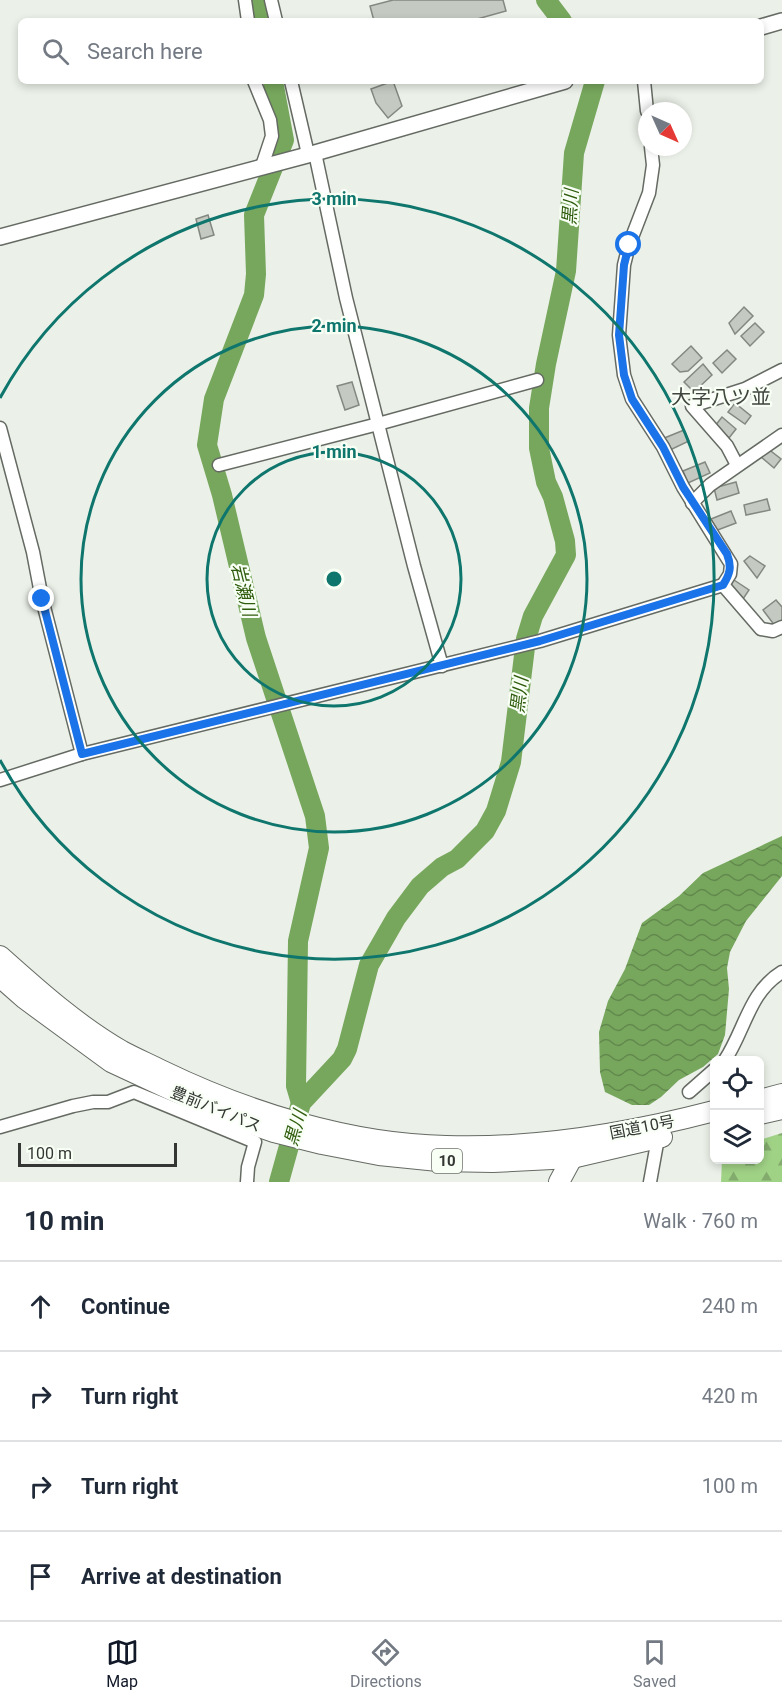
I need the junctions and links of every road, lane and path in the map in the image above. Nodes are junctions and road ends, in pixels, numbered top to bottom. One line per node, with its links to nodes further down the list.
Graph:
1 (245, 0): 3 (street)
2 (271, 0): 4 (street)
3 (248, 18)
4 (275, 18)
5 (782, 21): 6 (street)
6 (764, 26)
7 (255, 84): 14 (street)
8 (292, 84): 12 (street)
9 (554, 84): 12 (street)
10 (644, 84): 11 (street)
11 (646, 102)
12 (312, 153): 14 (street); 18 (street)
13 (652, 156): 23 (street)
14 (266, 165): 15 (street)
15 (0, 237)
16 (782, 370): 22 (street)
17 (537, 380): 18 (street)
18 (378, 424): 21 (street); 26 (street)
19 (0, 428): 27 (street)
20 (782, 435): 22 (street)
21 (219, 465)
22 (737, 465): 23 (street)
23 (692, 502): 24 (street)
24 (723, 585): 25 (street); 26 (street)
25 (782, 627)
26 (442, 666): 27 (street)
27 (82, 754): 28 (street)
28 (0, 780)
29 (0, 957): 33 (main road, 豊前バイパス / 10)
30 (782, 972): 32 (street)
31 (0, 977): 33 (main road, 豊前バイパス / 10)
32 (728, 1056)
33 (116, 1057): 44 (main road, 豊前バイパス / 10)
34 (710, 1074): 35 (street)
35 (689, 1092)
36 (782, 1094): 37 (main road)
37 (764, 1099)
38 (782, 1109): 40 (main road)
39 (710, 1112): 44 (main road, 国道10号 / 10)
40 (764, 1113)
41 (710, 1126): 43 (main road, 国道10号 / 10)
42 (0, 1127): 45 (street)
43 (658, 1138): 44 (main road, 国道10号 / 10); 47 (street)
44 (571, 1149): 46 (main road)
45 (247, 1182)
46 (559, 1182)
47 (650, 1182)

